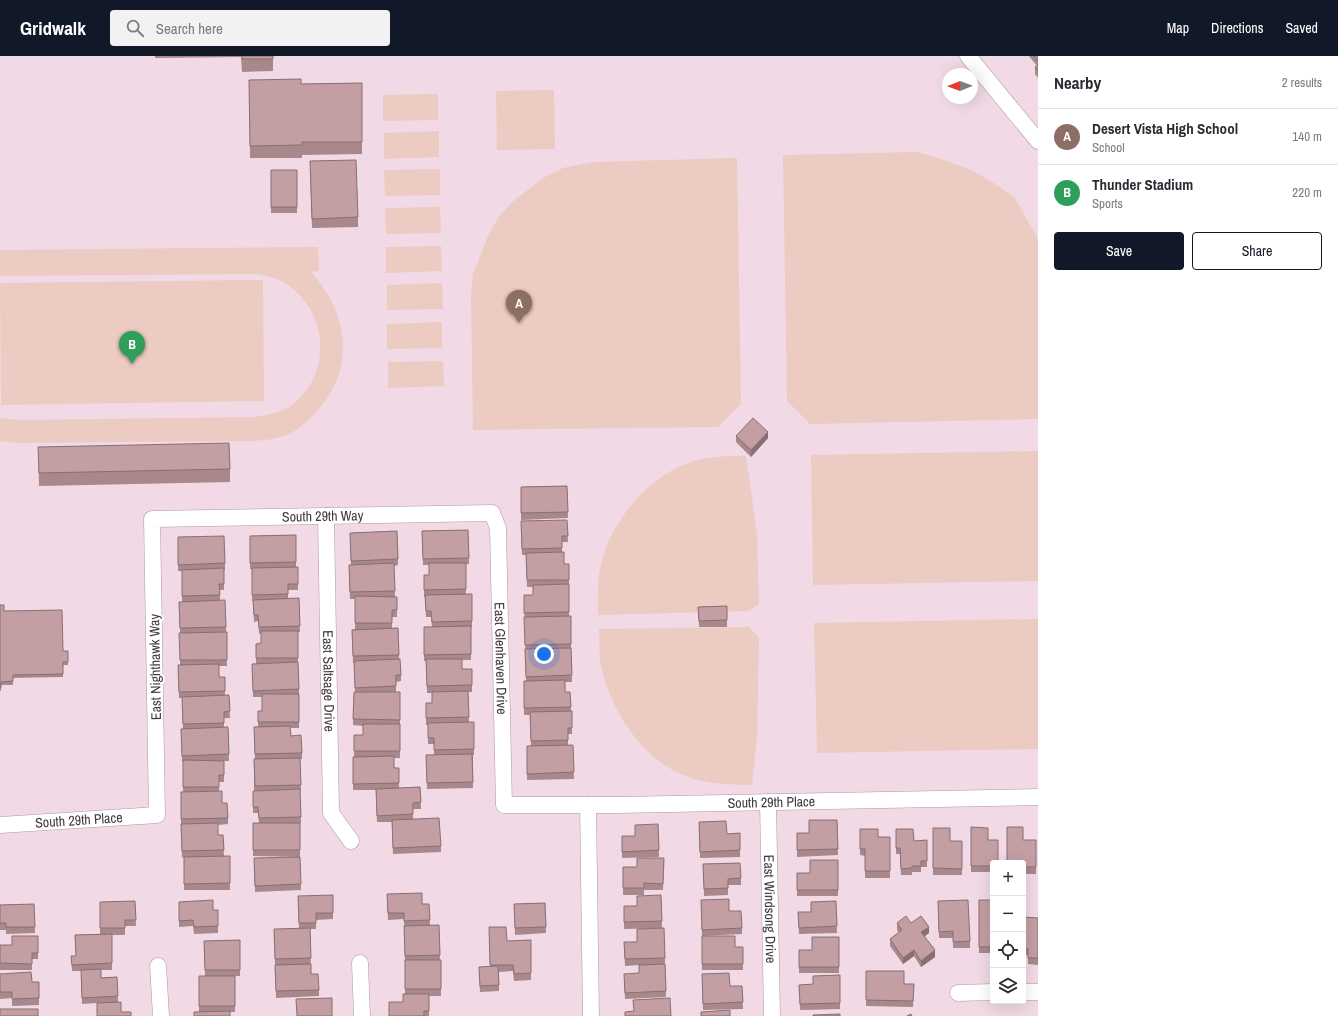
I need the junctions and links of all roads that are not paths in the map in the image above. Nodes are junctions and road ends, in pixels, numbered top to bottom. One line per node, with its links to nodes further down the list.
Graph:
1 (968, 56): 2 (street)
2 (1038, 141)
3 (492, 513): 4 (street, South 29th Way); 8 (street, East Glenhaven Drive)
4 (326, 516): 5 (street, South 29th Way); 12 (street, East Saltsage Drive)
5 (152, 519): 10 (street, East Nighthawk Way)
6 (1038, 797): 7 (street, South 29th Place)
7 (768, 802): 9 (street, South 29th Place); 22 (street, East Windsong Drive)
8 (504, 805): 9 (street, South 29th Place)
9 (588, 806): 21 (street)
10 (157, 815): 11 (street, South 29th Place)
11 (0, 825)
12 (351, 841)
13 (360, 963): 20 (street)
14 (158, 966): 19 (street)
15 (990, 992): 18 (street)
16 (1026, 992): 17 (street)
17 (1038, 992)
18 (958, 993)
19 (161, 1016)
20 (362, 1016)
21 (591, 1016)
22 (772, 1016)

